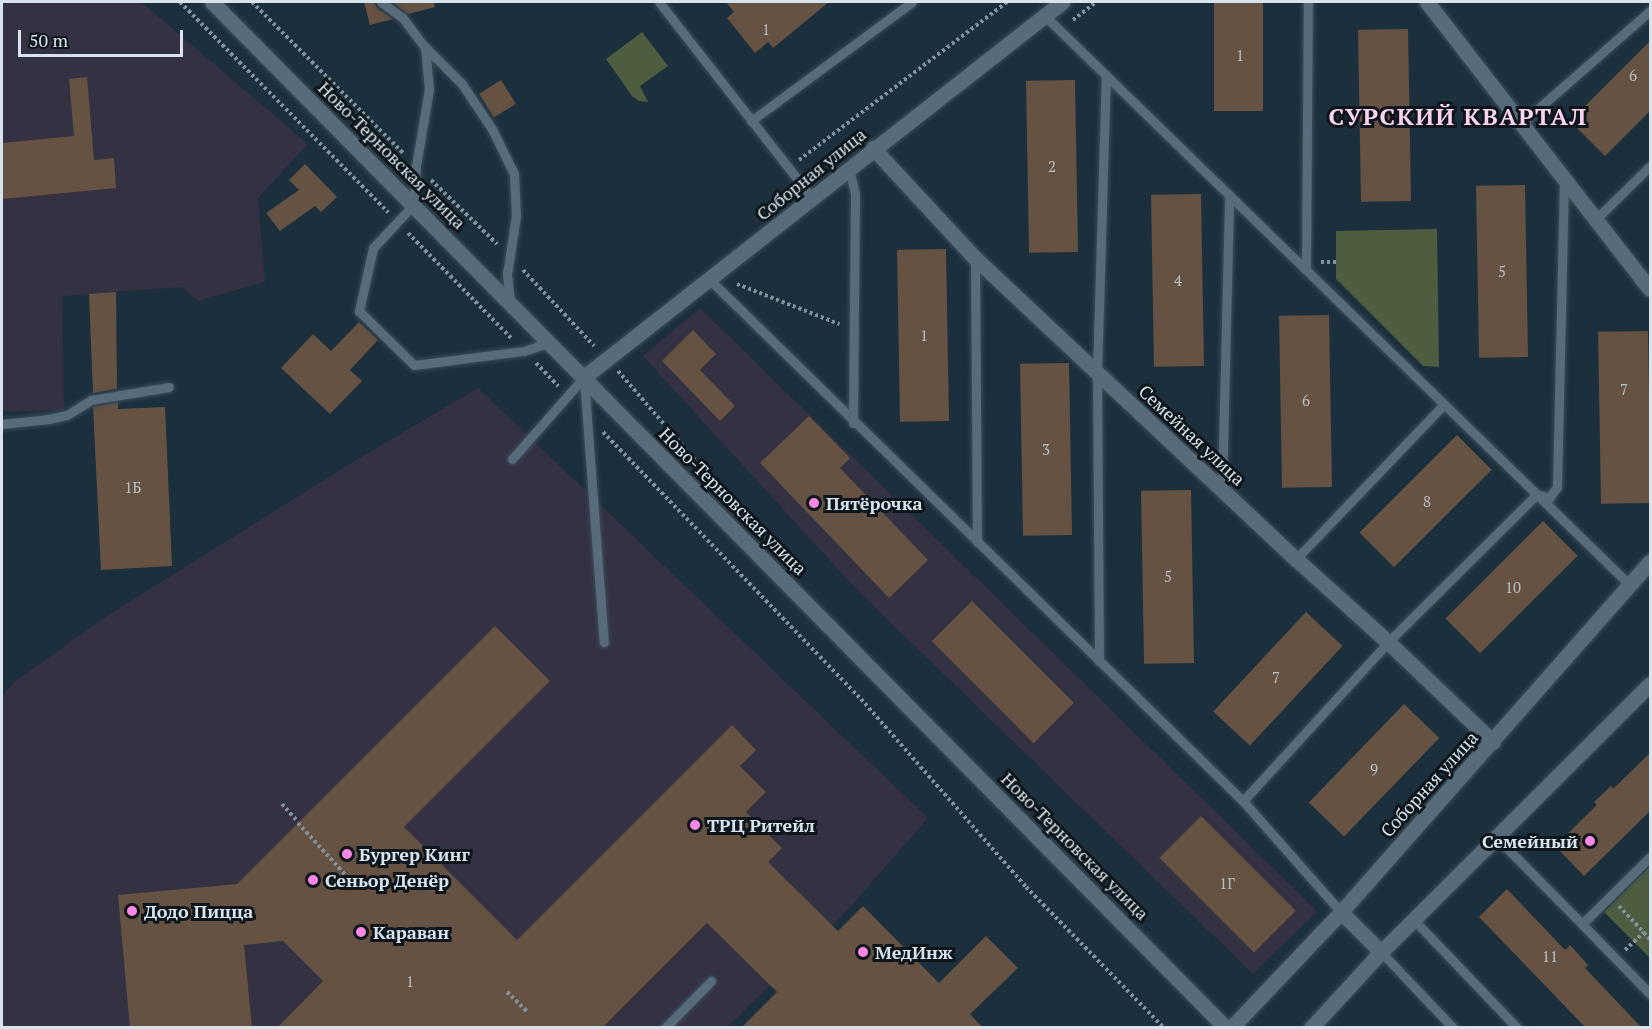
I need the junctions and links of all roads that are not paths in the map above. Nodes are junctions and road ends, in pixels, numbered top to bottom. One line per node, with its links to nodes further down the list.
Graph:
1 (212, 2): 20 (street, Ново-Терновская улица)
2 (381, 2): 10 (lane)
3 (659, 2): 12 (lane)
4 (912, 2): 12 (lane)
5 (1062, 2): 9 (street, Соборная улица)
6 (1308, 2): 23 (lane)
7 (1427, 2): 13 (street)
8 (1650, 11): 13 (lane)
9 (1044, 15): 11 (lane); 14 (street, Соборная улица)
10 (424, 47): 20 (lane); 26 (lane)
11 (1106, 75): 18 (lane); 28 (lane)
12 (751, 121): 19 (lane)
13 (1523, 122): 17 (street)
14 (873, 148): 16 (street, Соборная улица); 22 (street, Семейная улица)
15 (1650, 166): 21 (lane)
16 (849, 168): 19 (street, Соборная улица); 32 (lane)
17 (1564, 175): 21 (street); 36 (lane)
18 (1229, 195): 23 (lane); 35 (lane)
19 (813, 199): 24 (street, Соборная улица)
20 (414, 204): 26 (street, Ново-Терновская улица); 27 (lane)
21 (1597, 218): 25 (street)
22 (975, 258): 28 (street, Семейная улица); 37 (lane)
23 (1306, 270): 31 (lane)
24 (709, 279): 29 (street, Соборная улица); 32 (lane)
25 (1650, 289)
26 (510, 302): 27 (street, Ново-Терновская улица)
27 (550, 342): 29 (street, Ново-Терновская улица)
28 (1096, 374): 35 (street, Семейная улица); 43 (lane)
29 (584, 376): 34 (lane); 41 (lane); 56 (street, Ново-Терновская улица)
30 (169, 387): 33 (lane)
31 (1444, 404): 36 (lane); 38 (lane)
32 (853, 423): 37 (lane)
33 (2, 424)
34 (512, 459)
35 (1222, 490): 38 (street, Семейная улица)
36 (1537, 495): 40 (lane); 42 (lane)
37 (977, 542): 43 (lane)
38 (1296, 559): 42 (street, Семейная улица)
39 (1650, 562): 40 (street, Соборная улица)
40 (1630, 585): 45 (street, Соборная улица)
41 (604, 642)
42 (1388, 642): 45 (street, Семейная улица); 46 (lane)
43 (1099, 661): 46 (lane)
44 (1650, 684): 47 (street)
45 (1493, 742): 49 (street, Соборная улица)
46 (1243, 801): 49 (lane)
47 (1496, 837): 50 (street); 51 (lane)
48 (1650, 857): 51 (lane)
49 (1341, 912): 52 (street); 57 (street, Соборная улица)
50 (1413, 919): 52 (street); 60 (lane)
51 (1582, 924): 54 (lane)
52 (1381, 952): 58 (street); 59 (lane)
53 (711, 981): 55 (lane)
54 (1650, 994)
55 (665, 1028)
56 (1226, 1028)
57 (1231, 1028)
58 (1311, 1028)
59 (1453, 1028)
60 (1517, 1028)

